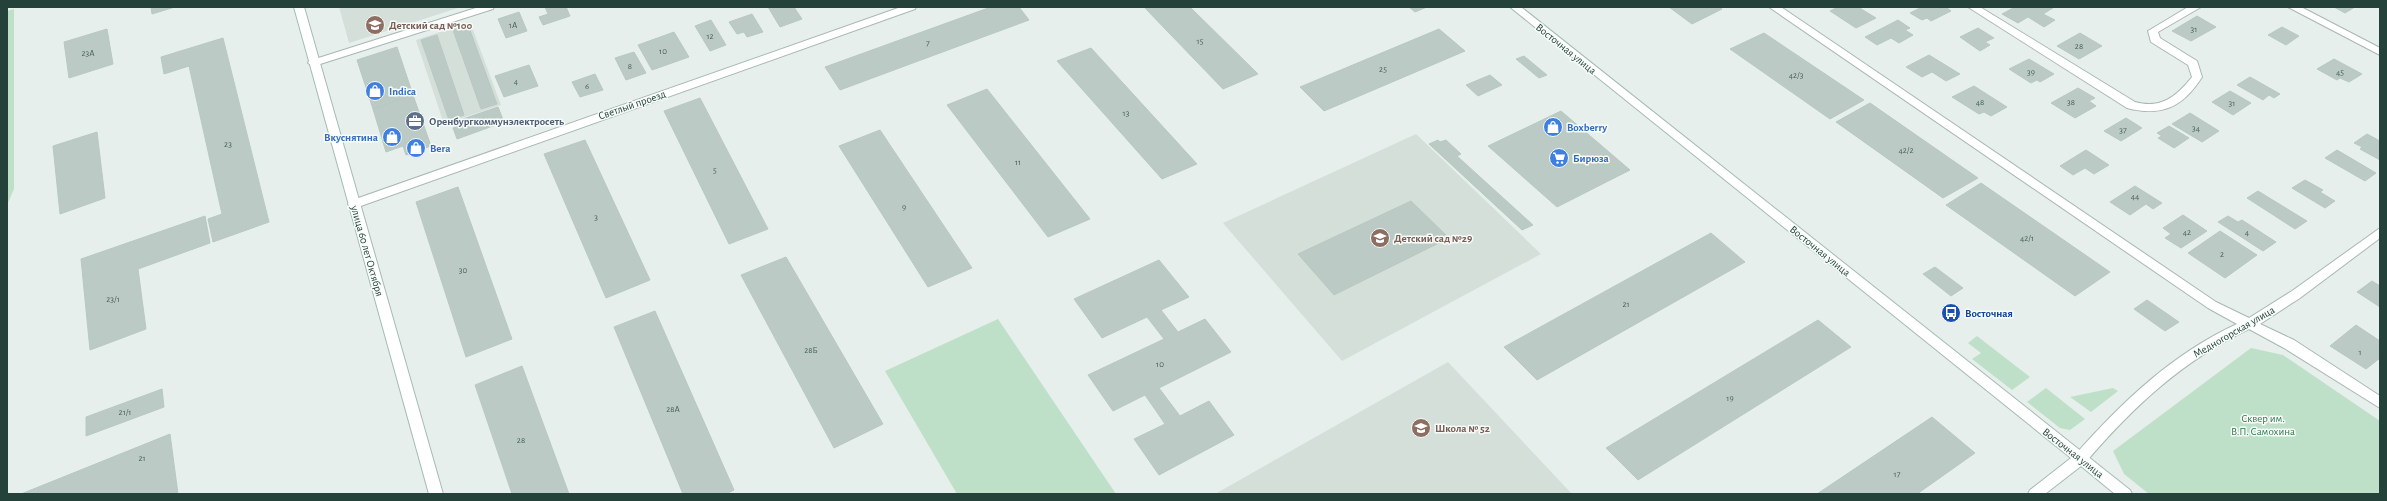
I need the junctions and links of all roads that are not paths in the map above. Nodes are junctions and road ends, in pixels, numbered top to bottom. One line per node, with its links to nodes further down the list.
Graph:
1 (298, 7): 10 (street, улица 60 лет Октября)
2 (489, 7): 10 (street)
3 (911, 7): 11 (street, Светлый проезд)
4 (1515, 7): 15 (street, Восточная улица)
5 (1774, 7): 13 (street)
6 (1973, 7): 7 (street)
7 (2196, 7)
8 (2293, 7): 9 (street)
9 (2380, 52)
10 (313, 64): 11 (street, улица 60 лет Октября)
11 (354, 204): 16 (street, улица 60 лет Октября)
12 (2380, 232): 13 (street, Медногорская улица)
13 (2250, 324): 14 (street); 15 (street, Медногорская улица)
14 (2380, 403)
15 (2080, 459): 17 (street, Медногорская улица); 18 (street, Восточная улица)
16 (436, 494)
17 (2035, 494)
18 (2125, 494)

